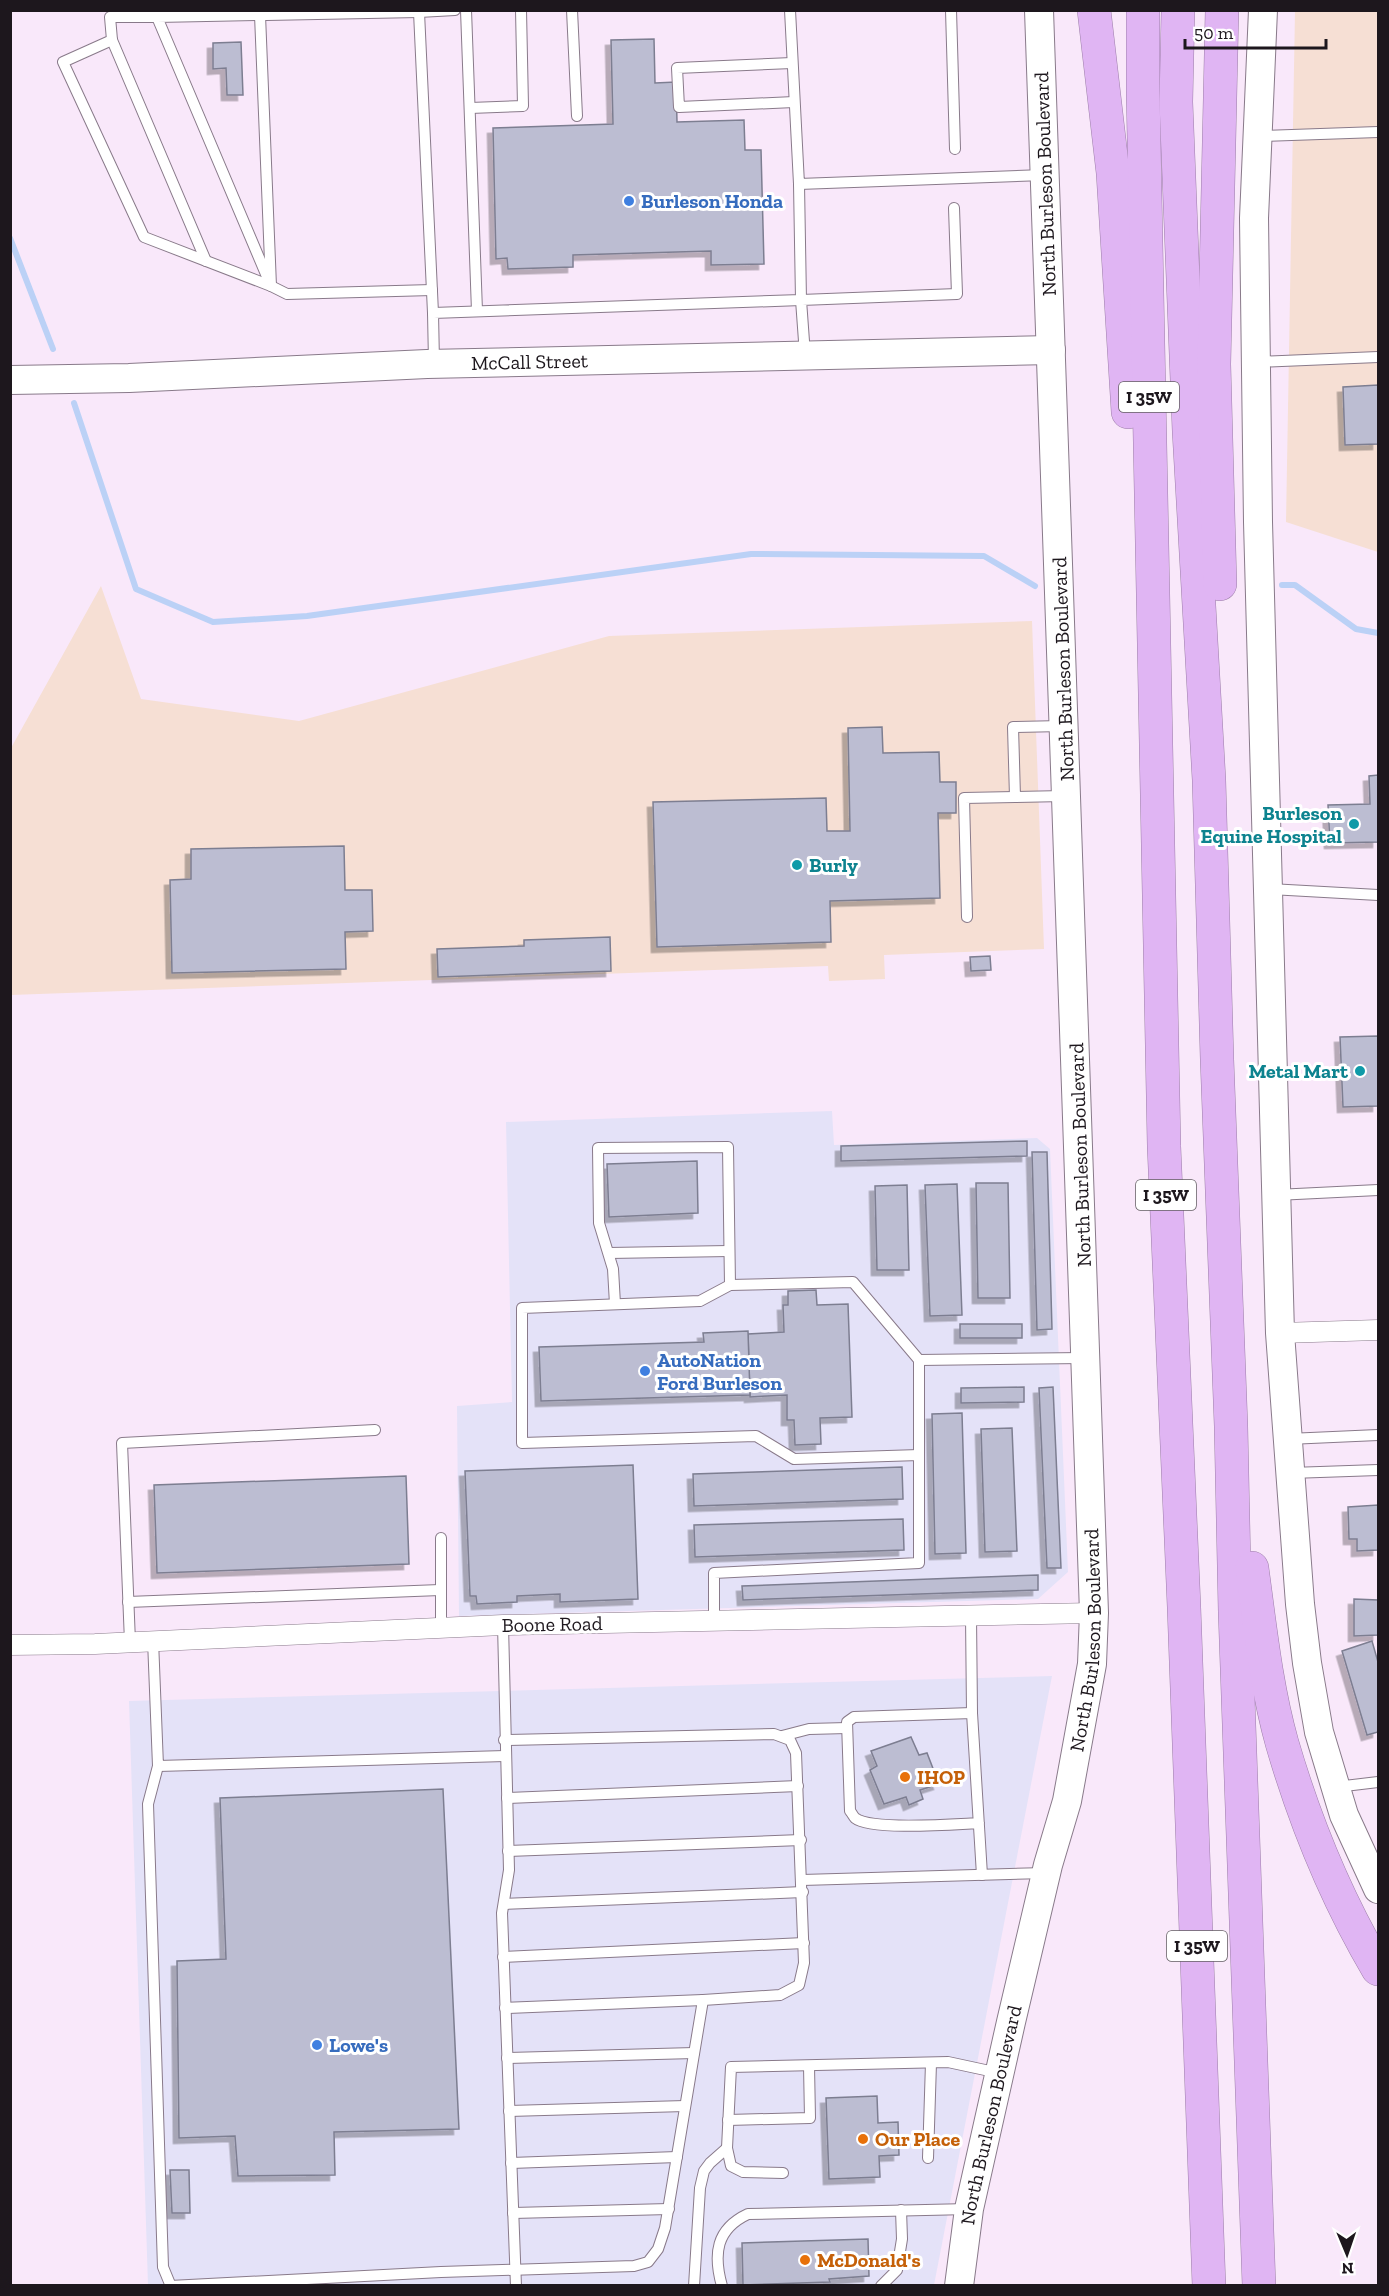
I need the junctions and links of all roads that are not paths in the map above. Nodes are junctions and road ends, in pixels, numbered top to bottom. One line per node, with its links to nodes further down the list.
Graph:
1 (455, 10): 13 (lane)
2 (466, 10): 19 (lane)
3 (521, 10): 19 (lane)
4 (572, 10): 20 (lane)
5 (790, 10): 17 (lane)
6 (951, 10): 23 (lane)
7 (1039, 10): 24 (main road, North Burleson Boulevard)
8 (1094, 10): 41 (highway)
9 (1143, 10): 41 (highway, I 35W)
10 (1178, 10): 40 (highway, I 35W)
11 (1222, 10): 40 (highway)
12 (1263, 10): 22 (main road)
13 (418, 12): 14 (lane); 29 (lane)
14 (260, 15): 15 (lane); 28 (lane)
15 (157, 17): 16 (lane); 28 (lane)
16 (112, 40): 27 (lane); 27 (lane)
17 (792, 63): 18 (lane); 18 (lane)
18 (794, 102): 25 (lane)
19 (470, 108): 31 (lane)
20 (577, 116)
21 (1378, 132): 22 (lane)
22 (1258, 136): 36 (main road)
23 (955, 149)
24 (1045, 175): 25 (lane); 33 (main road, North Burleson Boulevard)
25 (799, 184): 30 (lane)
26 (954, 208): 30 (lane)
27 (206, 261): 28 (lane)
28 (271, 286): 29 (lane)
29 (432, 290): 32 (lane)
30 (801, 300): 31 (lane); 34 (lane)
31 (477, 311): 32 (lane)
32 (433, 313): 37 (lane)
33 (1051, 350): 34 (main road, McCall Street); 39 (main road, North Burleson Boulevard)
34 (805, 355): 37 (main road, McCall Street)
35 (1378, 357): 36 (lane)
36 (1256, 362): 44 (main road)
37 (434, 364): 38 (main road, McCall Street)
38 (10, 380)
39 (1065, 726): 42 (main road, North Burleson Boulevard); 43 (lane)
40 (1209, 780): 57 (highway, I 35W)
41 (1157, 783): 123 (highway, I 35W)
42 (1067, 796): 43 (lane); 55 (main road, North Burleson Boulevard)
43 (1015, 797): 46 (lane)
44 (1268, 889): 45 (lane); 48 (main road)
45 (1378, 895)
46 (968, 917)
47 (1378, 1190): 48 (lane)
48 (1276, 1195): 54 (main road)
49 (729, 1251): 50 (lane); 50 (lane); 51 (lane)
50 (609, 1253): 52 (lane)
51 (730, 1285): 52 (lane); 56 (lane)
52 (615, 1304): 61 (lane)
53 (1378, 1330): 54 (street)
54 (1280, 1333): 60 (main road)
55 (1087, 1358): 56 (lane); 67 (main road, North Burleson Boulevard)
56 (919, 1360): 61 (lane)
57 (1231, 1426): 96 (highway); 124 (highway, I 35W)
58 (375, 1430): 66 (lane)
59 (1378, 1435): 60 (lane)
60 (1288, 1439): 63 (main road)
61 (919, 1455): 69 (lane)
62 (1378, 1470): 63 (lane)
63 (1290, 1473): 83 (main road)
64 (441, 1538): 65 (lane)
65 (440, 1590): 66 (lane); 71 (lane)
66 (128, 1602): 73 (lane)
67 (1095, 1613): 68 (street, Boone Road); 88 (main road, North Burleson Boulevard)
68 (971, 1616): 69 (street, Boone Road); 75 (lane)
69 (714, 1621): 70 (street, Boone Road)
70 (503, 1625): 71 (street, Boone Road); 78 (lane)
71 (441, 1628): 72 (street, Boone Road)
72 (153, 1640): 73 (street, Boone Road); 80 (lane)
73 (130, 1642): 74 (street, Boone Road)
74 (10, 1645)
75 (972, 1713): 76 (lane); 85 (lane)
76 (847, 1728): 77 (lane); 85 (lane)
77 (782, 1736): 78 (lane); 82 (lane)
78 (504, 1740): 79 (lane)
79 (505, 1756): 80 (lane); 84 (lane)
80 (158, 1766): 117 (lane)
81 (1378, 1782): 83 (lane)
82 (798, 1785): 84 (lane); 86 (lane)
83 (1336, 1787): 91 (main road)
84 (507, 1798): 87 (lane)
85 (979, 1823): 89 (lane)
86 (801, 1840): 87 (lane); 90 (lane)
87 (508, 1851): 93 (lane)
88 (1046, 1873): 89 (lane); 103 (main road, North Burleson Boulevard)
89 (982, 1875): 90 (lane)
90 (802, 1880): 92 (lane)
91 (1378, 1888)
92 (803, 1892): 93 (lane); 94 (lane)
93 (504, 1904): 95 (lane)
94 (804, 1942): 95 (lane); 97 (lane)
95 (503, 1957): 98 (lane)
96 (1378, 1969)
97 (703, 2000): 98 (lane); 99 (lane)
98 (505, 2008): 100 (lane)
99 (694, 2053): 100 (lane); 104 (lane)
100 (507, 2058): 105 (lane)
101 (931, 2062): 102 (lane); 103 (lane); 109 (lane)
102 (809, 2066): 106 (lane); 106 (lane)
103 (999, 2073): 113 (main road, North Burleson Boulevard)
104 (685, 2106): 105 (lane); 108 (lane)
105 (508, 2111): 110 (lane)
106 (728, 2120): 107 (lane)
107 (727, 2148): 111 (lane); 119 (lane)
108 (677, 2157): 110 (lane); 112 (lane)
109 (928, 2158)
110 (511, 2163): 115 (lane)
111 (783, 2173)
112 (669, 2209): 115 (lane); 116 (lane)
113 (969, 2209): 114 (lane); 122 (main road, North Burleson Boulevard)
114 (901, 2210): 120 (lane); 121 (lane)
115 (513, 2213): 116 (lane)
116 (516, 2270): 117 (lane); 118 (lane)
117 (170, 2285)
118 (516, 2286)
119 (694, 2286)
120 (722, 2286)
121 (881, 2286)
122 (959, 2286)
123 (1209, 2286)
124 (1258, 2286)

